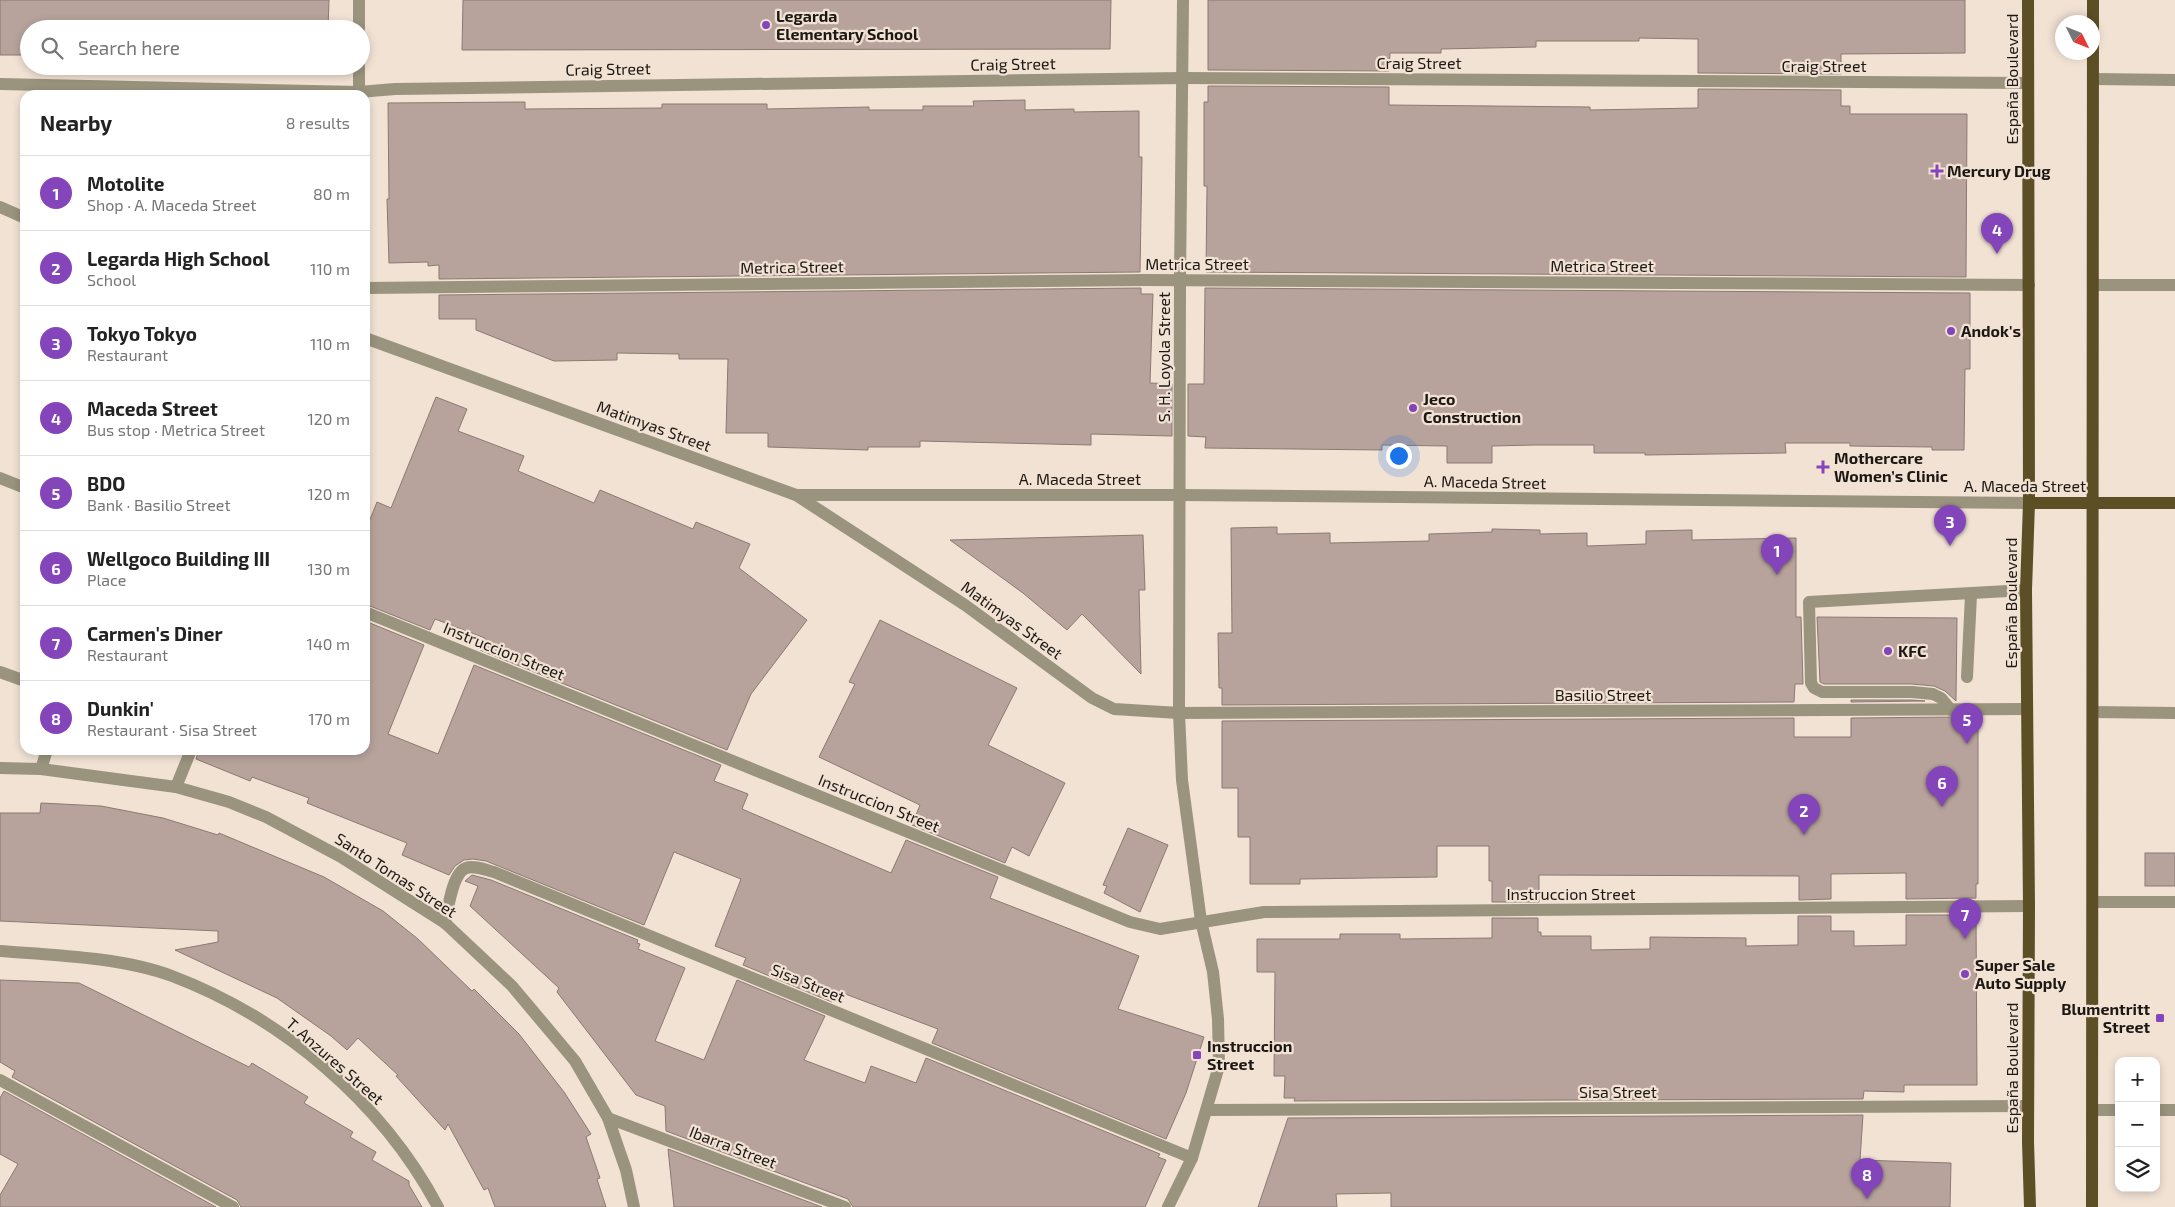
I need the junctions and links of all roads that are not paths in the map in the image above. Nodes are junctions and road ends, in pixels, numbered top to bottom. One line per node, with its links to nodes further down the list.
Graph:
1 (359, 0): 5 (street)
2 (1183, 0): 7 (street, S. H. Loyola Street)
3 (2028, 0): 10 (main road, España Boulevard)
4 (2093, 0): 8 (main road)
5 (359, 20)
6 (359, 75): 13 (street)
7 (1183, 78): 10 (street, Craig Street); 14 (street, Craig Street); 17 (street, S. H. Loyola Street)
8 (2094, 79): 9 (street); 19 (main road)
9 (2175, 80)
10 (2028, 83): 18 (main road, España Boulevard)
11 (0, 84): 12 (street, Craig Street)
12 (239, 90)
13 (359, 90)
14 (370, 91)
15 (0, 207): 16 (street)
16 (20, 216)
17 (1180, 280): 18 (street, Metrica Street); 21 (street, Metrica Street); 26 (street, S. H. Loyola Street)
18 (2029, 284): 28 (main road, España Boulevard)
19 (2093, 285): 20 (street); 27 (main road)
20 (2175, 285)
21 (370, 288)
22 (370, 340): 25 (street, Matimyas Street)
23 (0, 478): 24 (street)
24 (20, 486)
25 (796, 495): 26 (street, A. Maceda Street); 40 (street, Matimyas Street)
26 (1180, 495): 28 (street, A. Maceda Street); 40 (street, S. H. Loyola Street)
27 (2093, 502): 28 (main road, A. Maceda Street); 29 (main road, A. Maceda Street); 38 (main road)
28 (2029, 503): 30 (main road, España Boulevard)
29 (2175, 503)
30 (2026, 590): 31 (street); 36 (main road, España Boulevard)
31 (1971, 595): 34 (street); 37 (street)
32 (370, 614): 49 (street, Instruccion Street)
33 (0, 672): 35 (street)
34 (1966, 677)
35 (20, 679)
36 (2027, 709): 37 (street, Basilio Street); 48 (main road, España Boulevard)
37 (1951, 710): 40 (street, Basilio Street)
38 (2093, 712): 39 (street); 46 (main road)
39 (2175, 712)
40 (1179, 713): 49 (street)
41 (45, 755): 44 (street)
42 (189, 755): 45 (street)
43 (0, 768): 44 (street, Santo Tomas Street)
44 (41, 769): 45 (street, Santo Tomas Street)
45 (176, 787): 50 (street, Santo Tomas Street)
46 (2092, 902): 47 (street); 55 (main road)
47 (2175, 902)
48 (2029, 906): 49 (street, Instruccion Street); 53 (main road, España Boulevard)
49 (1201, 921): 54 (street)
50 (445, 923): 59 (street, Santo Tomas Street); 60 (street, Sisa Street)
51 (0, 951): 62 (street, T. Anzures Street)
52 (0, 1080): 61 (street)
53 (2028, 1106): 54 (street, Sisa Street); 66 (main road, España Boulevard)
54 (1208, 1110): 60 (street)
55 (2093, 1110): 56 (street); 67 (main road)
56 (2115, 1110)
57 (2160, 1110): 58 (street)
58 (2175, 1110)
59 (608, 1118): 63 (street, Santo Tomas Street); 64 (street, Ibarra Street)
60 (1192, 1158): 65 (street)
61 (233, 1207)
62 (438, 1207)
63 (634, 1207)
64 (845, 1207)
65 (1168, 1207)
66 (2030, 1207)
67 (2092, 1207)

